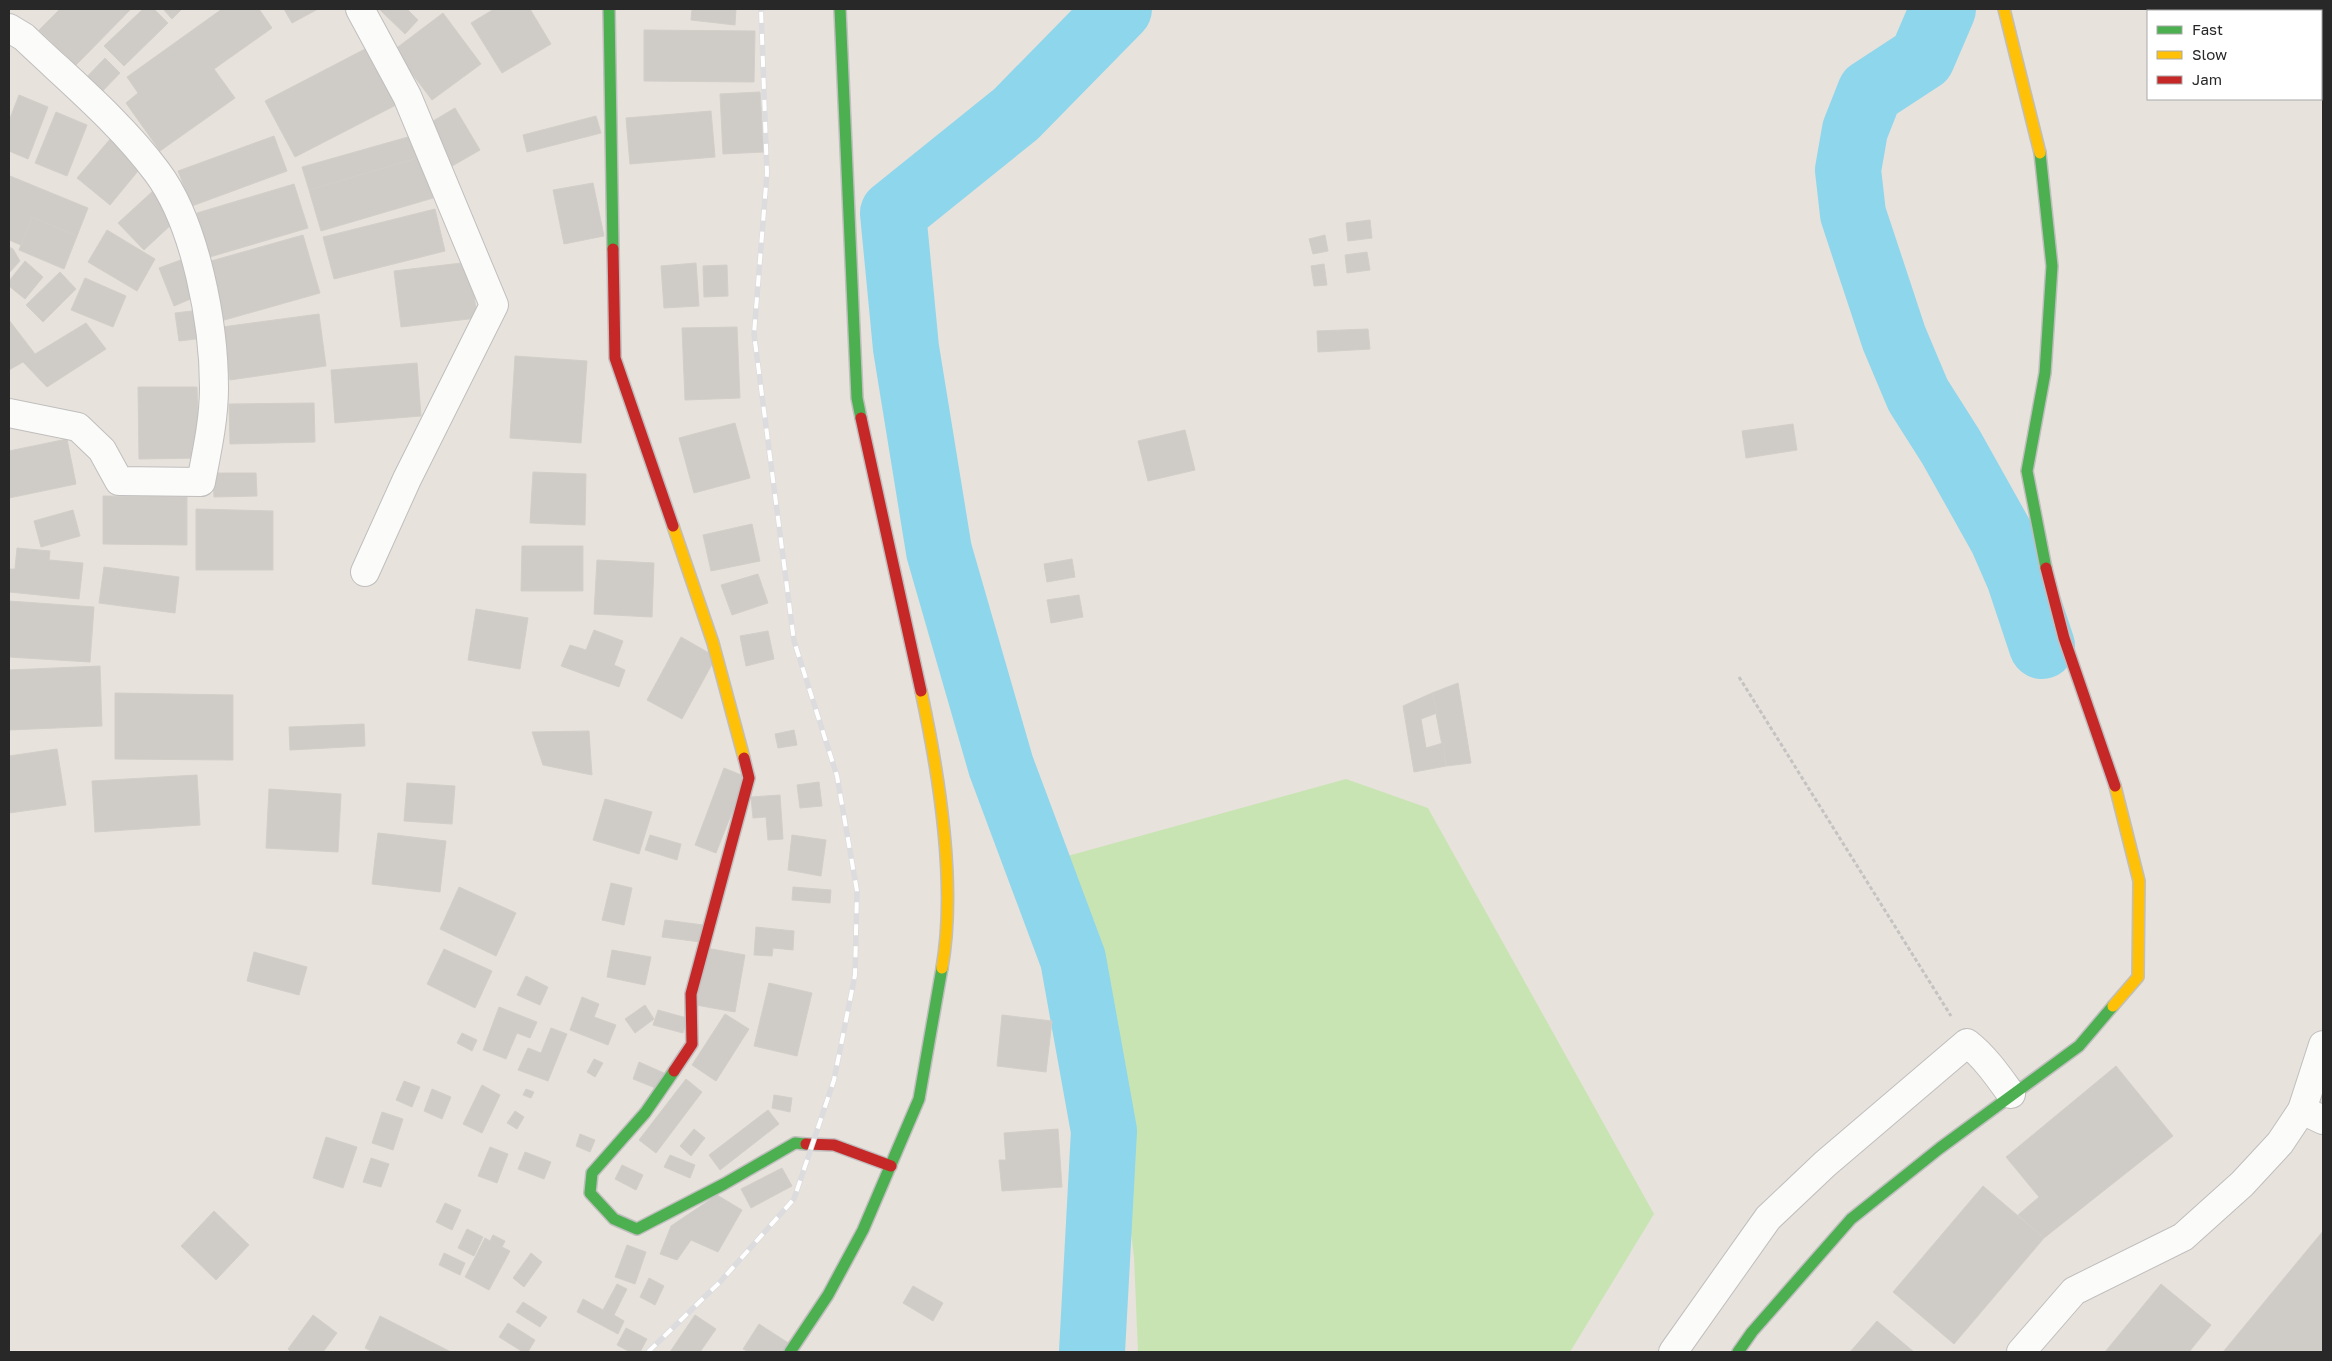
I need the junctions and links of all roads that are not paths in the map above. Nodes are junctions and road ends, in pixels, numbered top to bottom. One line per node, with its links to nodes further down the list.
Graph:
1 (360, 9): 7 (street)
2 (609, 9): 11 (street)
3 (840, 9): 11 (street)
4 (2004, 9): 9 (street)
5 (9, 28): 6 (street)
6 (9, 413)
7 (365, 572)
8 (2323, 1045): 10 (street)
9 (2011, 1094): 13 (street); 14 (street)
10 (2313, 1115): 15 (street)
11 (892, 1166): 12 (street)
12 (790, 1352)
13 (1673, 1352)
14 (1738, 1352)
15 (2021, 1352)

